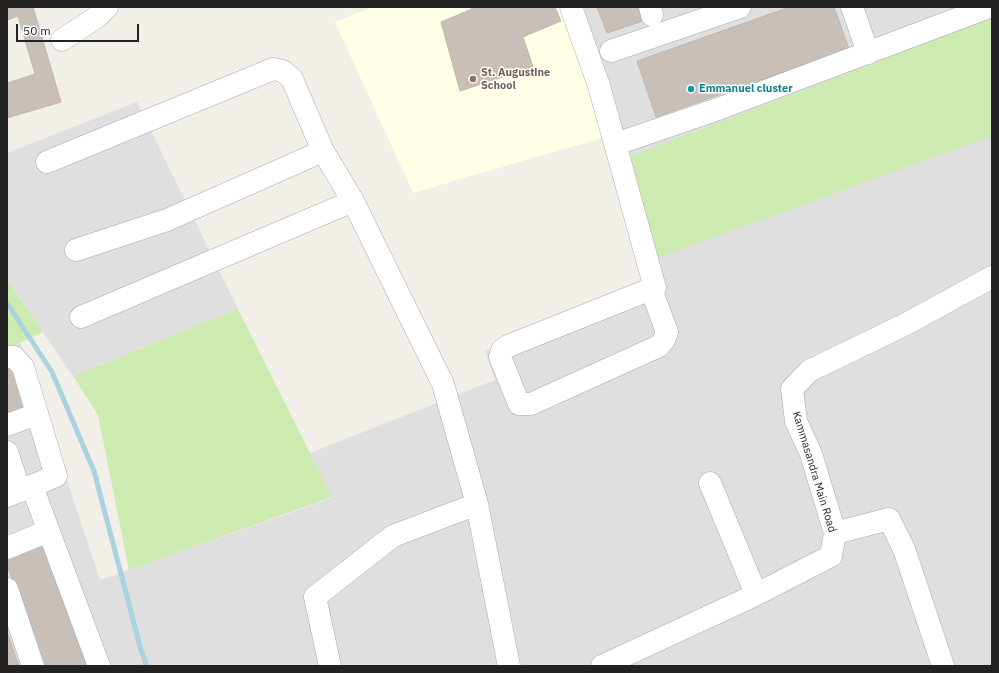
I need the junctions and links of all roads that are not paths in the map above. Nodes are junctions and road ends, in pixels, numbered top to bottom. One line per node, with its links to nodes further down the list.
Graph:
1 (107, 7): 6 (street)
2 (571, 7): 9 (street)
3 (740, 7): 7 (street)
4 (852, 7): 8 (street)
5 (989, 7): 8 (street)
6 (62, 40)
7 (611, 50)
8 (868, 53): 9 (street)
9 (616, 144): 15 (street)
10 (323, 150): 11 (street); 12 (street); 13 (street)
11 (47, 162)
12 (352, 201): 16 (street); 23 (street)
13 (76, 250)
14 (992, 277): 25 (street, Kammasandra Main Road)
15 (651, 289): 15 (street)
16 (81, 317)
17 (7, 357): 18 (street)
18 (37, 414): 19 (street); 22 (street)
19 (7, 426)
20 (7, 452): 22 (street)
21 (710, 483): 28 (street)
22 (20, 491): 24 (street)
23 (476, 504): 31 (street); 32 (street)
24 (48, 531): 26 (street); 30 (street)
25 (835, 533): 28 (street, Kammasandra Main Road); 34 (street)
26 (7, 548)
27 (7, 589): 29 (street)
28 (756, 594): 33 (street, Kammasandra Main Road)
29 (33, 666)
30 (99, 666)
31 (330, 666)
32 (509, 666)
33 (602, 666)
34 (943, 666)

